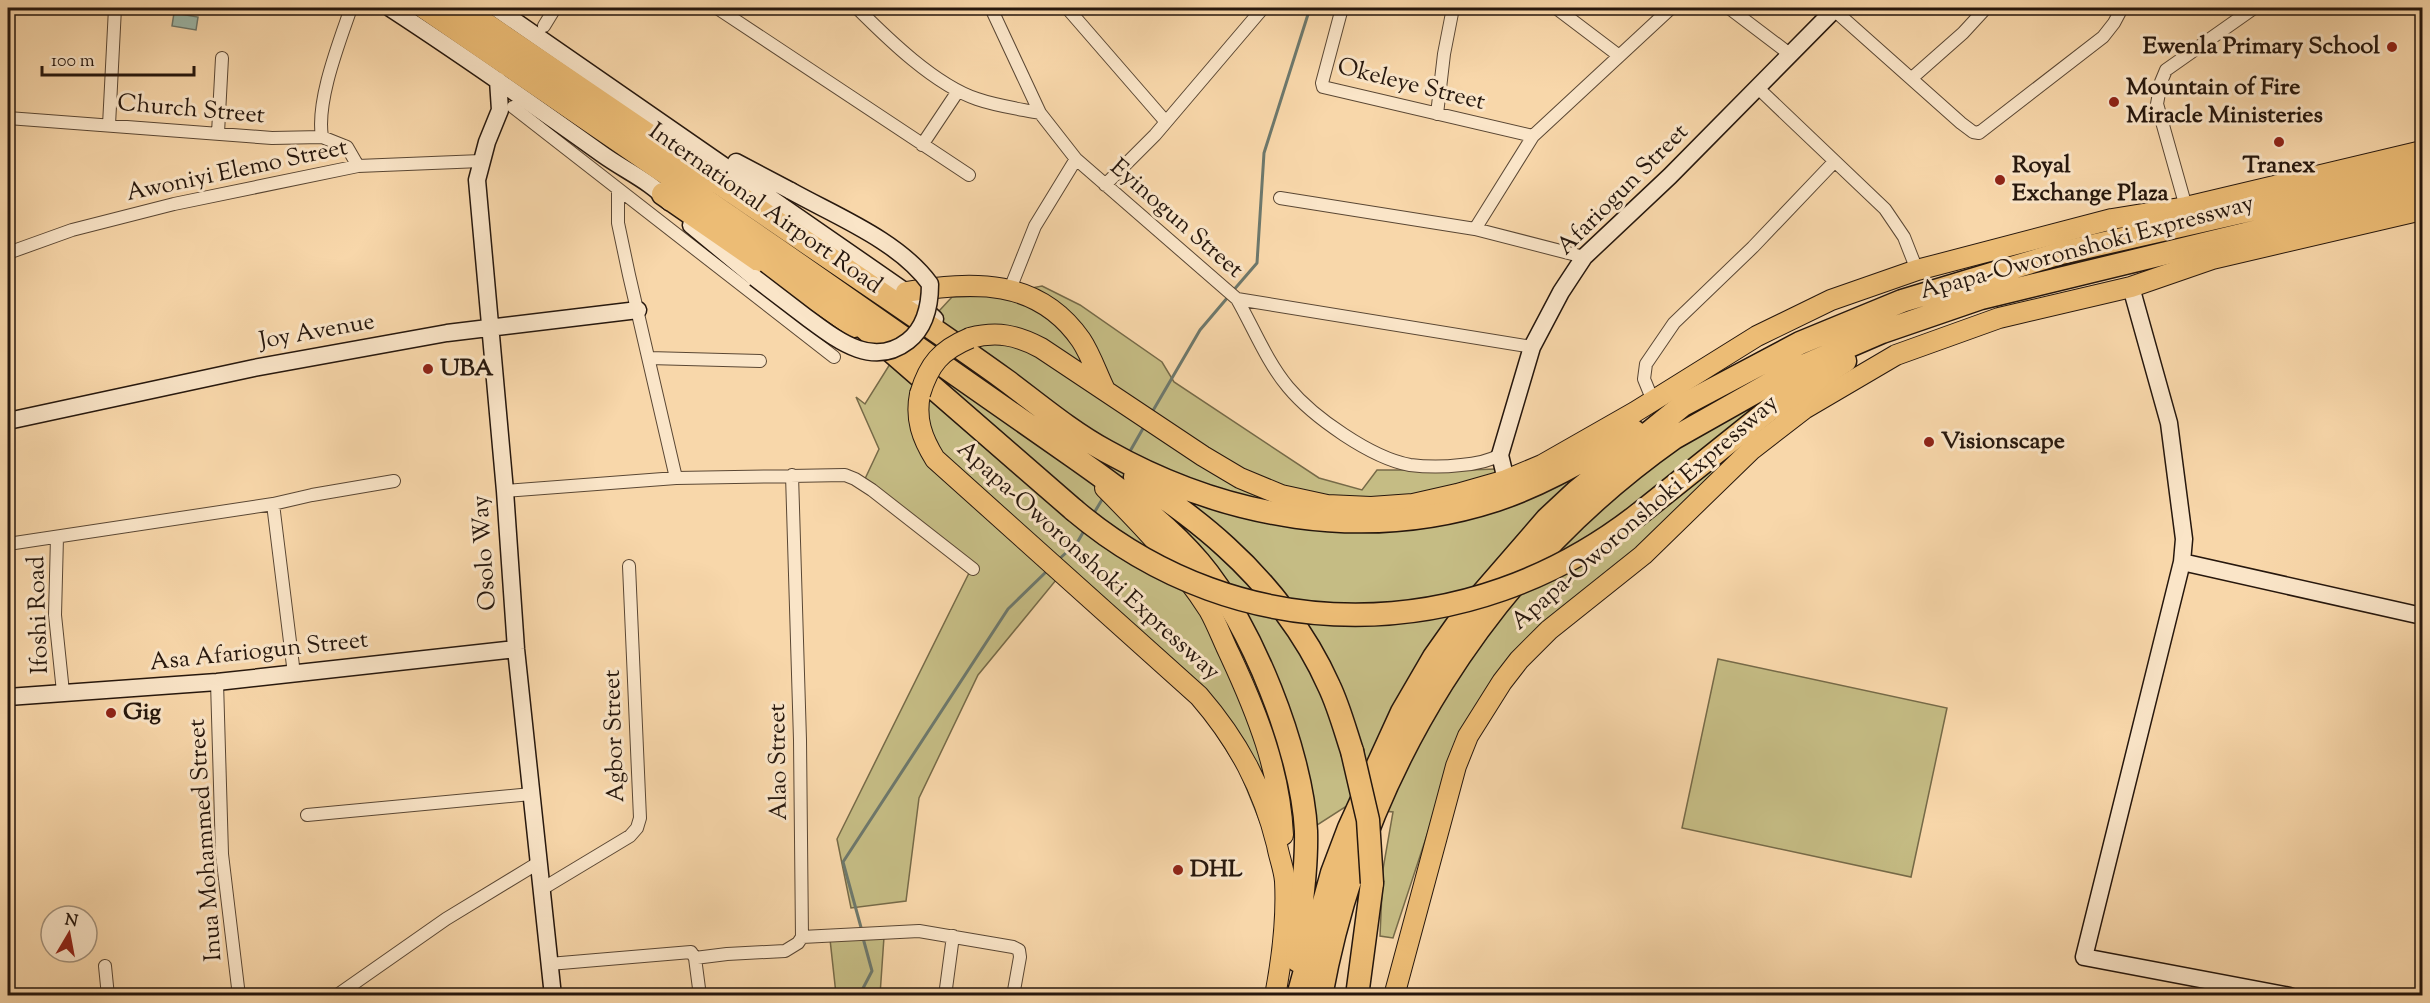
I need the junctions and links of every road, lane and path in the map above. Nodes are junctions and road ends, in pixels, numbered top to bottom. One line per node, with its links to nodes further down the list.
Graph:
1 (115, 8): 37 (street)
2 (351, 8): 40 (street)
3 (390, 8): 27 (street, International Airport Road)
4 (424, 8): 56 (highway, International Airport Road)
5 (462, 8): 74 (highway, International Airport Road)
6 (496, 8): 36 (street, International Airport Road)
7 (555, 8): 22 (street)
8 (717, 8): 41 (street)
9 (857, 8): 29 (street)
10 (990, 8): 32 (street, Eyinogun Street)
11 (1067, 8): 35 (street)
12 (1263, 8): 35 (street)
13 (1342, 8): 33 (street, Okeleye Street)
14 (1453, 8): 33 (street)
15 (1556, 8): 23 (street)
16 (1671, 8): 23 (street)
17 (1730, 8): 24 (street)
18 (1986, 8): 26 (street)
19 (2122, 8): 26 (street)
20 (2254, 8): 54 (street)
21 (1835, 9): 24 (street, Afariogun Street); 26 (street)
22 (544, 26)
23 (1618, 55): 39 (street)
24 (1791, 56): 28 (street, Afariogun Street)
25 (222, 58): 38 (street)
26 (1912, 78)
27 (498, 80): 30 (street, International Airport Road); 31 (street, Osolo Way)
28 (1759, 89): 45 (street); 60 (street, Afariogun Street)
29 (958, 91): 32 (street); 41 (street)
30 (530, 102): 31 (street); 52 (street, International Airport Road)
31 (507, 109): 44 (street, Osolo Way); 50 (street)
32 (1040, 113): 43 (street, Eyinogun Street)
33 (1437, 114): 39 (street, Okeleye Street)
34 (8, 118): 37 (street, Church Street)
35 (1166, 122): 49 (street)
36 (667, 124): 52 (street, International Airport Road, bridge); 64 (street, International Airport Road)
37 (109, 125): 38 (street, Church Street)
38 (218, 133): 40 (street, Church Street)
39 (1533, 136): 57 (street)
40 (322, 137): 46 (street, Church Street)
41 (922, 146): 48 (street)
42 (2422, 151): 54 (main road, Apapa-Oworonshoki Expressway)
43 (1076, 159): 49 (street, Eyinogun Street); 63 (street)
44 (481, 161): 46 (street, Awoniyi Elemo Street); 68 (street, Osolo Way)
45 (1834, 162): 61 (street); 76 (street)
46 (358, 166): 59 (street, Awoniyi Elemo Street)
47 (2422, 171): 77 (highway, Apapa-Oworonshoki Expressway)
48 (969, 175)
49 (1105, 185): 66 (street, Eyinogun Street)
50 (618, 189): 67 (street); 71 (street)
51 (2422, 191): 65 (highway, Apapa-Oworonshoki Expressway)
52 (663, 194): 56 (highway); 69 (highway)
53 (1280, 198): 57 (street)
54 (2186, 207): 61 (main road, Apapa-Oworonshoki Expressway)
55 (2422, 210): 62 (main road, Apapa-Oworonshoki Expressway)
56 (720, 212): 58 (highway, International Airport Road)
57 (1474, 229): 60 (street)
58 (777, 250): 69 (highway); 79 (highway, International Airport Road)
59 (8, 253)
60 (1584, 258): 70 (street, Afariogun Street)
61 (1917, 270): 76 (main road, Apapa-Oworonshoki Expressway)
62 (2131, 287): 90 (street); 120 (main road, Apapa-Oworonshoki Expressway)
63 (1010, 289): 64 (main road); 75 (main road)
64 (906, 292): 74 (street, International Airport Road)
65 (1981, 298): 69 (highway, bridge); 118 (highway, Apapa-Oworonshoki Expressway)
66 (1237, 299): 70 (street, Eyinogun Street); 80 (street)
67 (638, 310): 68 (street, Joy Avenue); 72 (street)
68 (490, 327): 78 (street, Joy Avenue); 86 (street, Osolo Way)
69 (880, 344)
70 (1532, 346): 80 (street, Afariogun Street)
71 (834, 357)
72 (649, 358): 73 (street); 82 (street)
73 (760, 361)
74 (989, 368): 79 (highway, International Airport Road)
75 (1106, 392): 83 (main road, Apapa-Oworonshoki Expressway); 102 (main road, Apapa-Oworonshoki Expressway, bridge)
76 (1653, 401): 83 (main road, Apapa-Oworonshoki Expressway)
77 (1683, 405): 85 (highway); 109 (highway, Apapa-Oworonshoki Expressway)
78 (8, 421)
79 (1079, 447): 85 (highway)
80 (1500, 455): 83 (street, Afariogun Street)
81 (792, 475): 82 (street); 92 (street); 105 (street, Alao Street)
82 (676, 478): 86 (street)
83 (1506, 480)
84 (394, 481): 87 (street)
85 (1127, 484): 102 (main road); 109 (highway); 119 (highway, bridge)
86 (505, 491): 94 (street, Osolo Way)
87 (273, 504): 88 (street); 95 (street)
88 (57, 537): 89 (street); 97 (street, Ifoshi Road)
89 (8, 544)
90 (2182, 562): 93 (street); 121 (street)
91 (629, 566): 103 (street, Agbor Street)
92 (973, 569)
93 (2422, 616)
94 (516, 649): 95 (street, Asa Afariogun Street); 99 (street, Osolo Way)
95 (294, 674): 96 (street, Asa Afariogun Street)
96 (217, 682): 97 (street, Asa Afariogun Street); 111 (street, Inua Mohammed Street)
97 (63, 692): 98 (street, Asa Afariogun Street)
98 (8, 697)
99 (531, 794): 100 (street); 101 (street, Osolo Way)
100 (307, 815)
101 (538, 863): 103 (street, Osolo Way); 112 (street)
102 (1285, 879): 117 (main road, Apapa-Oworonshoki Expressway)
103 (542, 889): 107 (street, Osolo Way)
104 (953, 936): 105 (street); 115 (street); 116 (street)
105 (802, 937): 106 (street)
106 (695, 958): 107 (street); 114 (street)
107 (549, 964): 113 (street, Osolo Way)
108 (105, 966): 110 (street)
109 (1298, 992)
110 (108, 996)
111 (239, 996)
112 (336, 996)
113 (553, 996)
114 (700, 996)
115 (945, 996)
116 (1013, 996)
117 (1275, 996)
118 (1321, 996)
119 (1357, 996)
120 (1394, 996)
121 (2290, 996)

